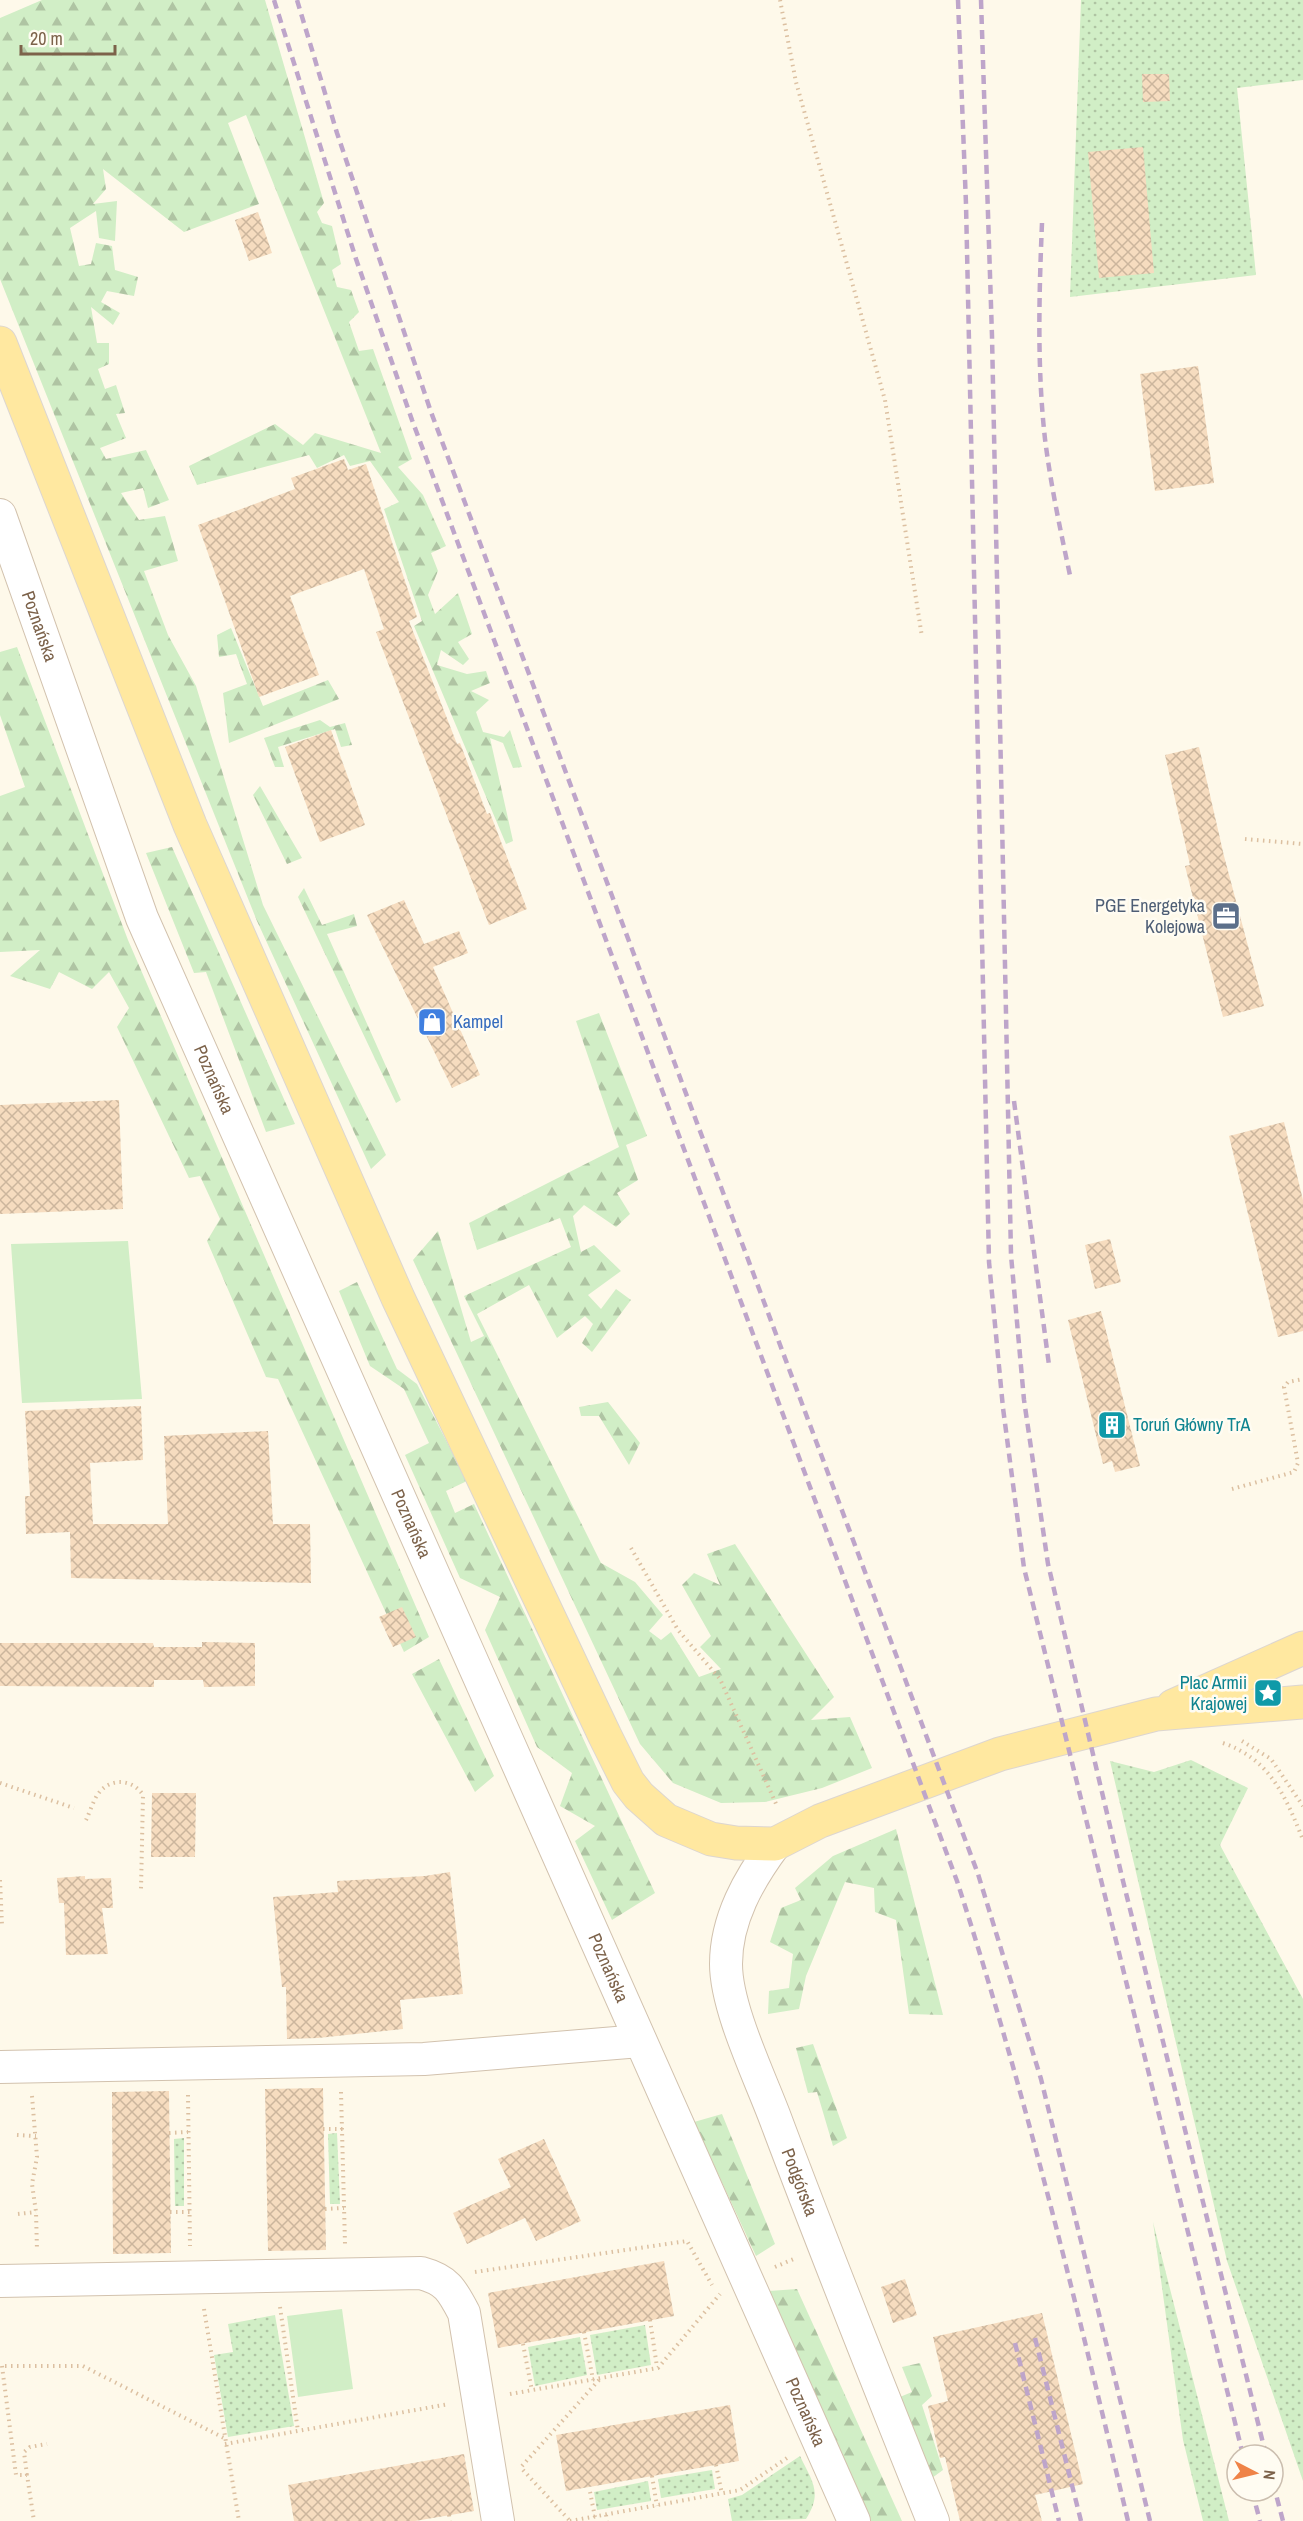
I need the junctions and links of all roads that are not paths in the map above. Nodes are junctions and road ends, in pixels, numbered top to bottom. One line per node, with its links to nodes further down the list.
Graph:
1 (0, 343): 6 (main road)
2 (0, 515): 7 (street, Poznańska)
3 (1303, 1648): 5 (main road)
4 (1303, 1702): 5 (main road)
5 (1156, 1714): 6 (main road)
6 (776, 1844): 12 (street, Podgórska)
7 (640, 2041): 8 (street); 11 (street, Poznańska)
8 (14, 2066)
9 (0, 2281): 10 (street)
10 (496, 2510)
11 (854, 2521)
12 (933, 2521)

